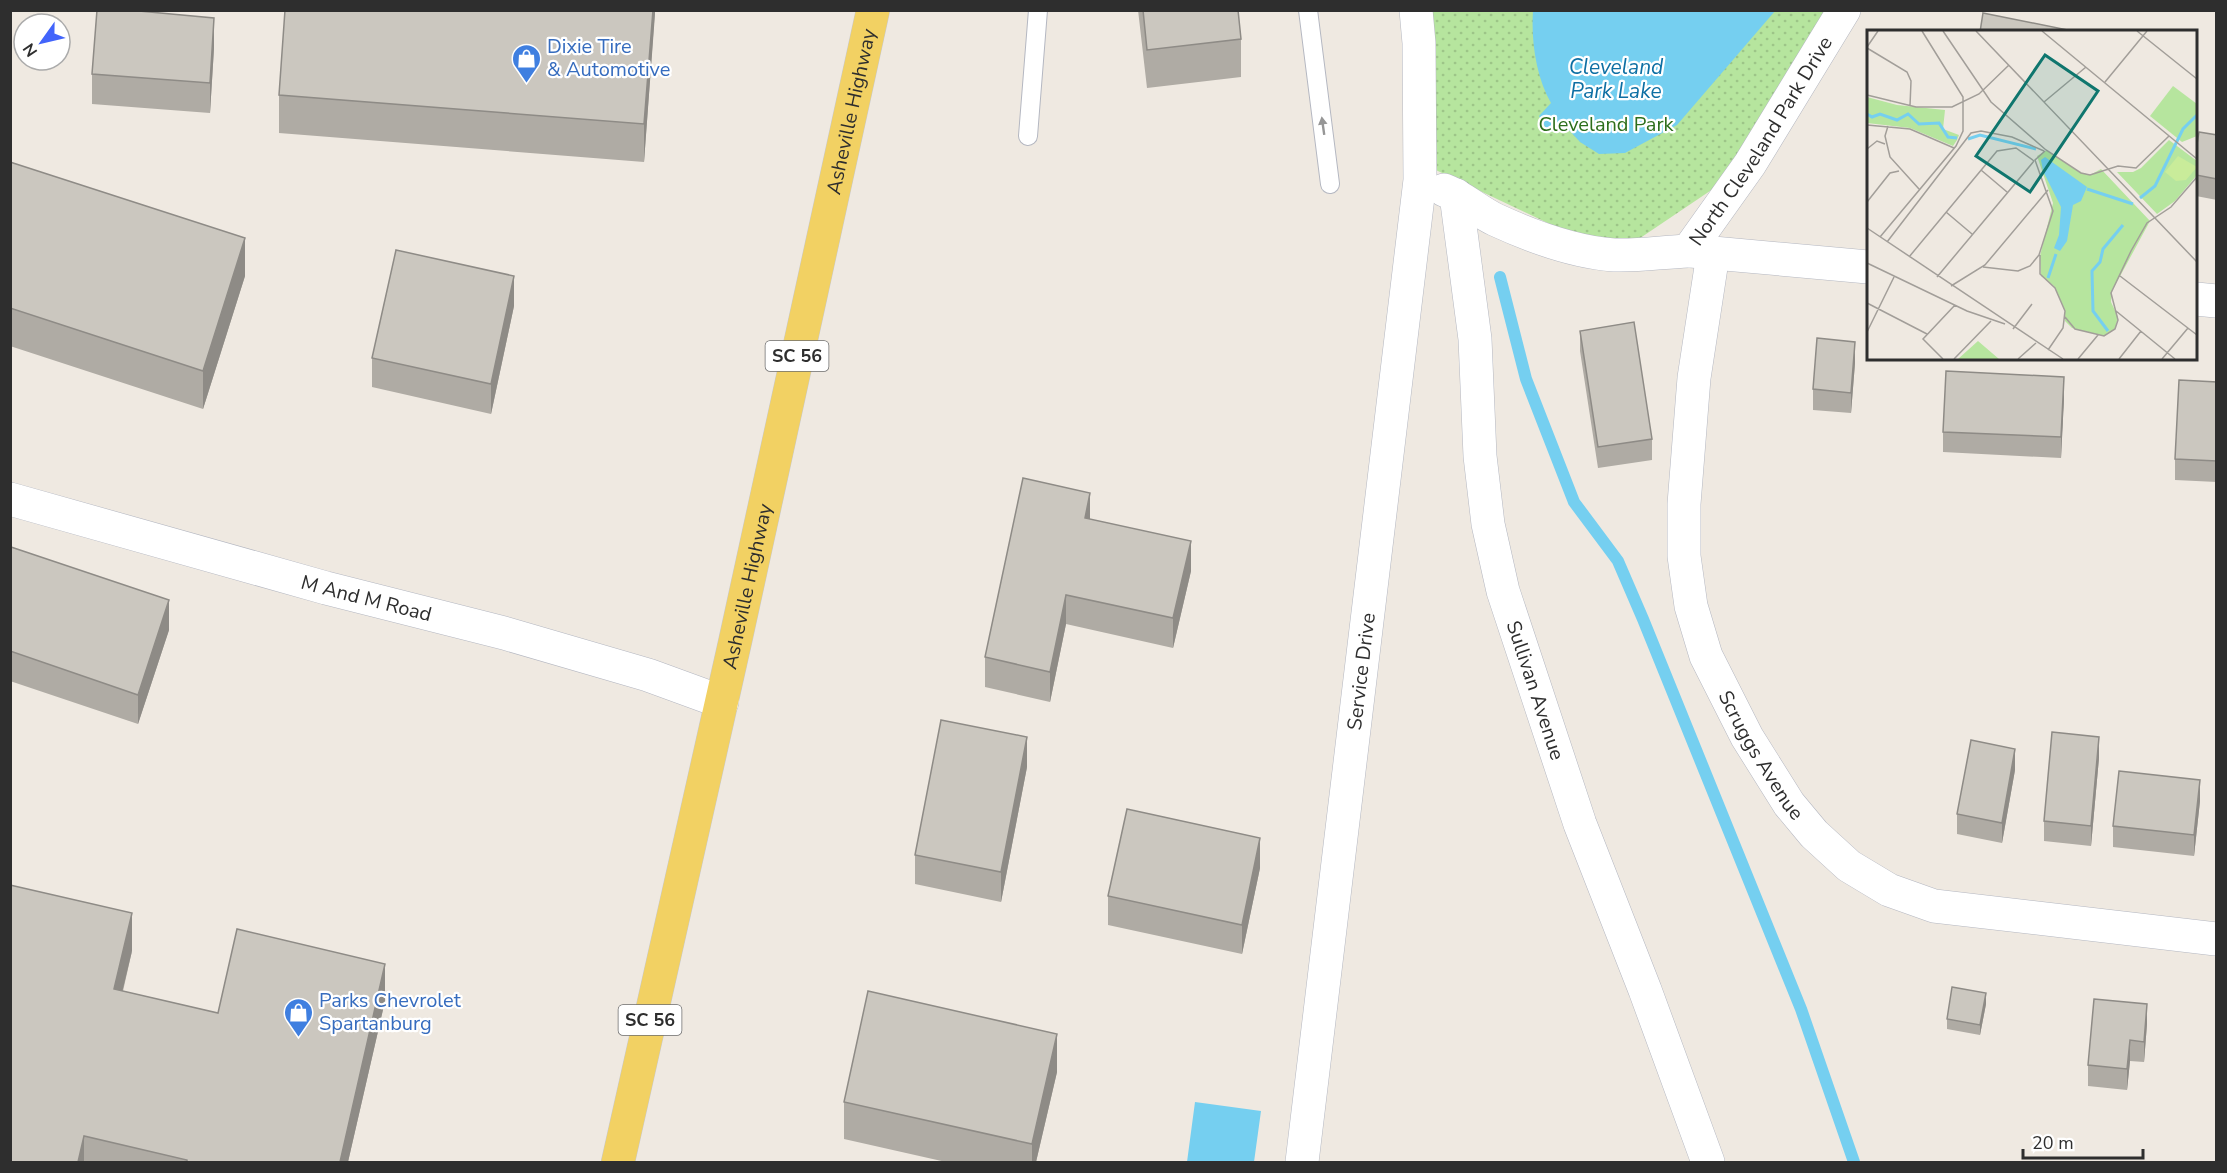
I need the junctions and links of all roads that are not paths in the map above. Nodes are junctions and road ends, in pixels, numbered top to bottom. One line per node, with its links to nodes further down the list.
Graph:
1 (873, 10): 15 (main road, Asheville Highway / SC 56)
2 (1038, 10): 6 (lane)
3 (1308, 10): 8 (lane, one-way to 3)
4 (1416, 10): 7 (street)
5 (1844, 10): 10 (street, North Cleveland Park Drive)
6 (1028, 136)
7 (1420, 180): 9 (street, North Cleveland Park Drive); 18 (street, Service Drive)
8 (1330, 184)
9 (1456, 195): 10 (street, North Cleveland Park Drive); 19 (street, Sullivan Avenue)
10 (1701, 252): 11 (street); 16 (street, Scruggs Avenue)
11 (1867, 267)
12 (2197, 299): 13 (street)
13 (2217, 301)
14 (10, 499): 15 (street, M And M Road)
15 (722, 702): 17 (main road, Asheville Highway / SC 56)
16 (2217, 939)
17 (618, 1162)
18 (1302, 1162)
19 (1708, 1162)

